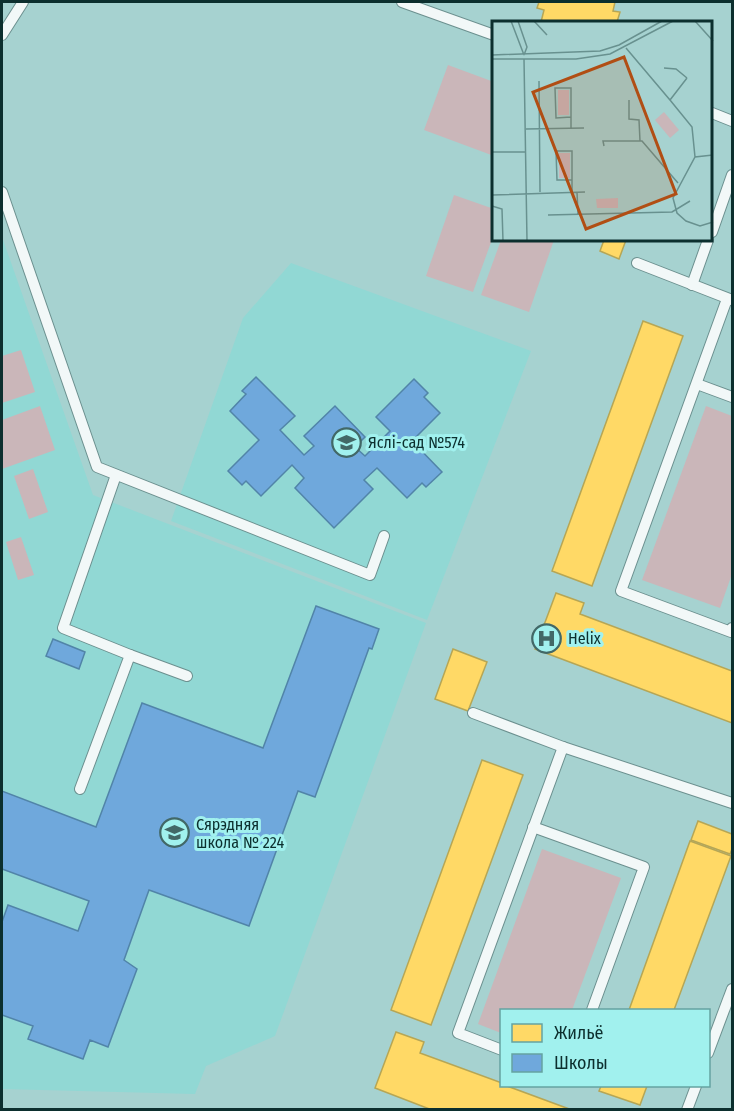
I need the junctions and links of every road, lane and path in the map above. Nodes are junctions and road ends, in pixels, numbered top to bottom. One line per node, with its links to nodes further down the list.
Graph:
1 (23, 2): 4 (lane)
2 (402, 2): 3 (lane)
3 (492, 34)
4 (2, 35)
5 (713, 114): 6 (lane)
6 (732, 121)
7 (732, 175): 9 (lane)
8 (2, 192): 16 (lane)
9 (713, 227)
10 (707, 242): 12 (lane)
11 (637, 263): 12 (lane)
12 (692, 285): 13 (lane)
13 (730, 300): 14 (lane)
14 (697, 384): 15 (lane); 18 (lane)
15 (732, 397)
16 (116, 475): 17 (lane); 19 (lane)
17 (384, 536)
18 (732, 628)
19 (130, 655): 20 (lane); 23 (lane)
20 (187, 676)
21 (473, 713): 22 (lane)
22 (563, 747): 24 (lane); 25 (lane)
23 (80, 789)
24 (732, 804)
25 (533, 827): 27 (lane); 29 (lane)
26 (732, 989): 28 (lane)
27 (593, 1009)
28 (710, 1048)
29 (500, 1050)
30 (696, 1087): 31 (lane)
31 (687, 1110)

